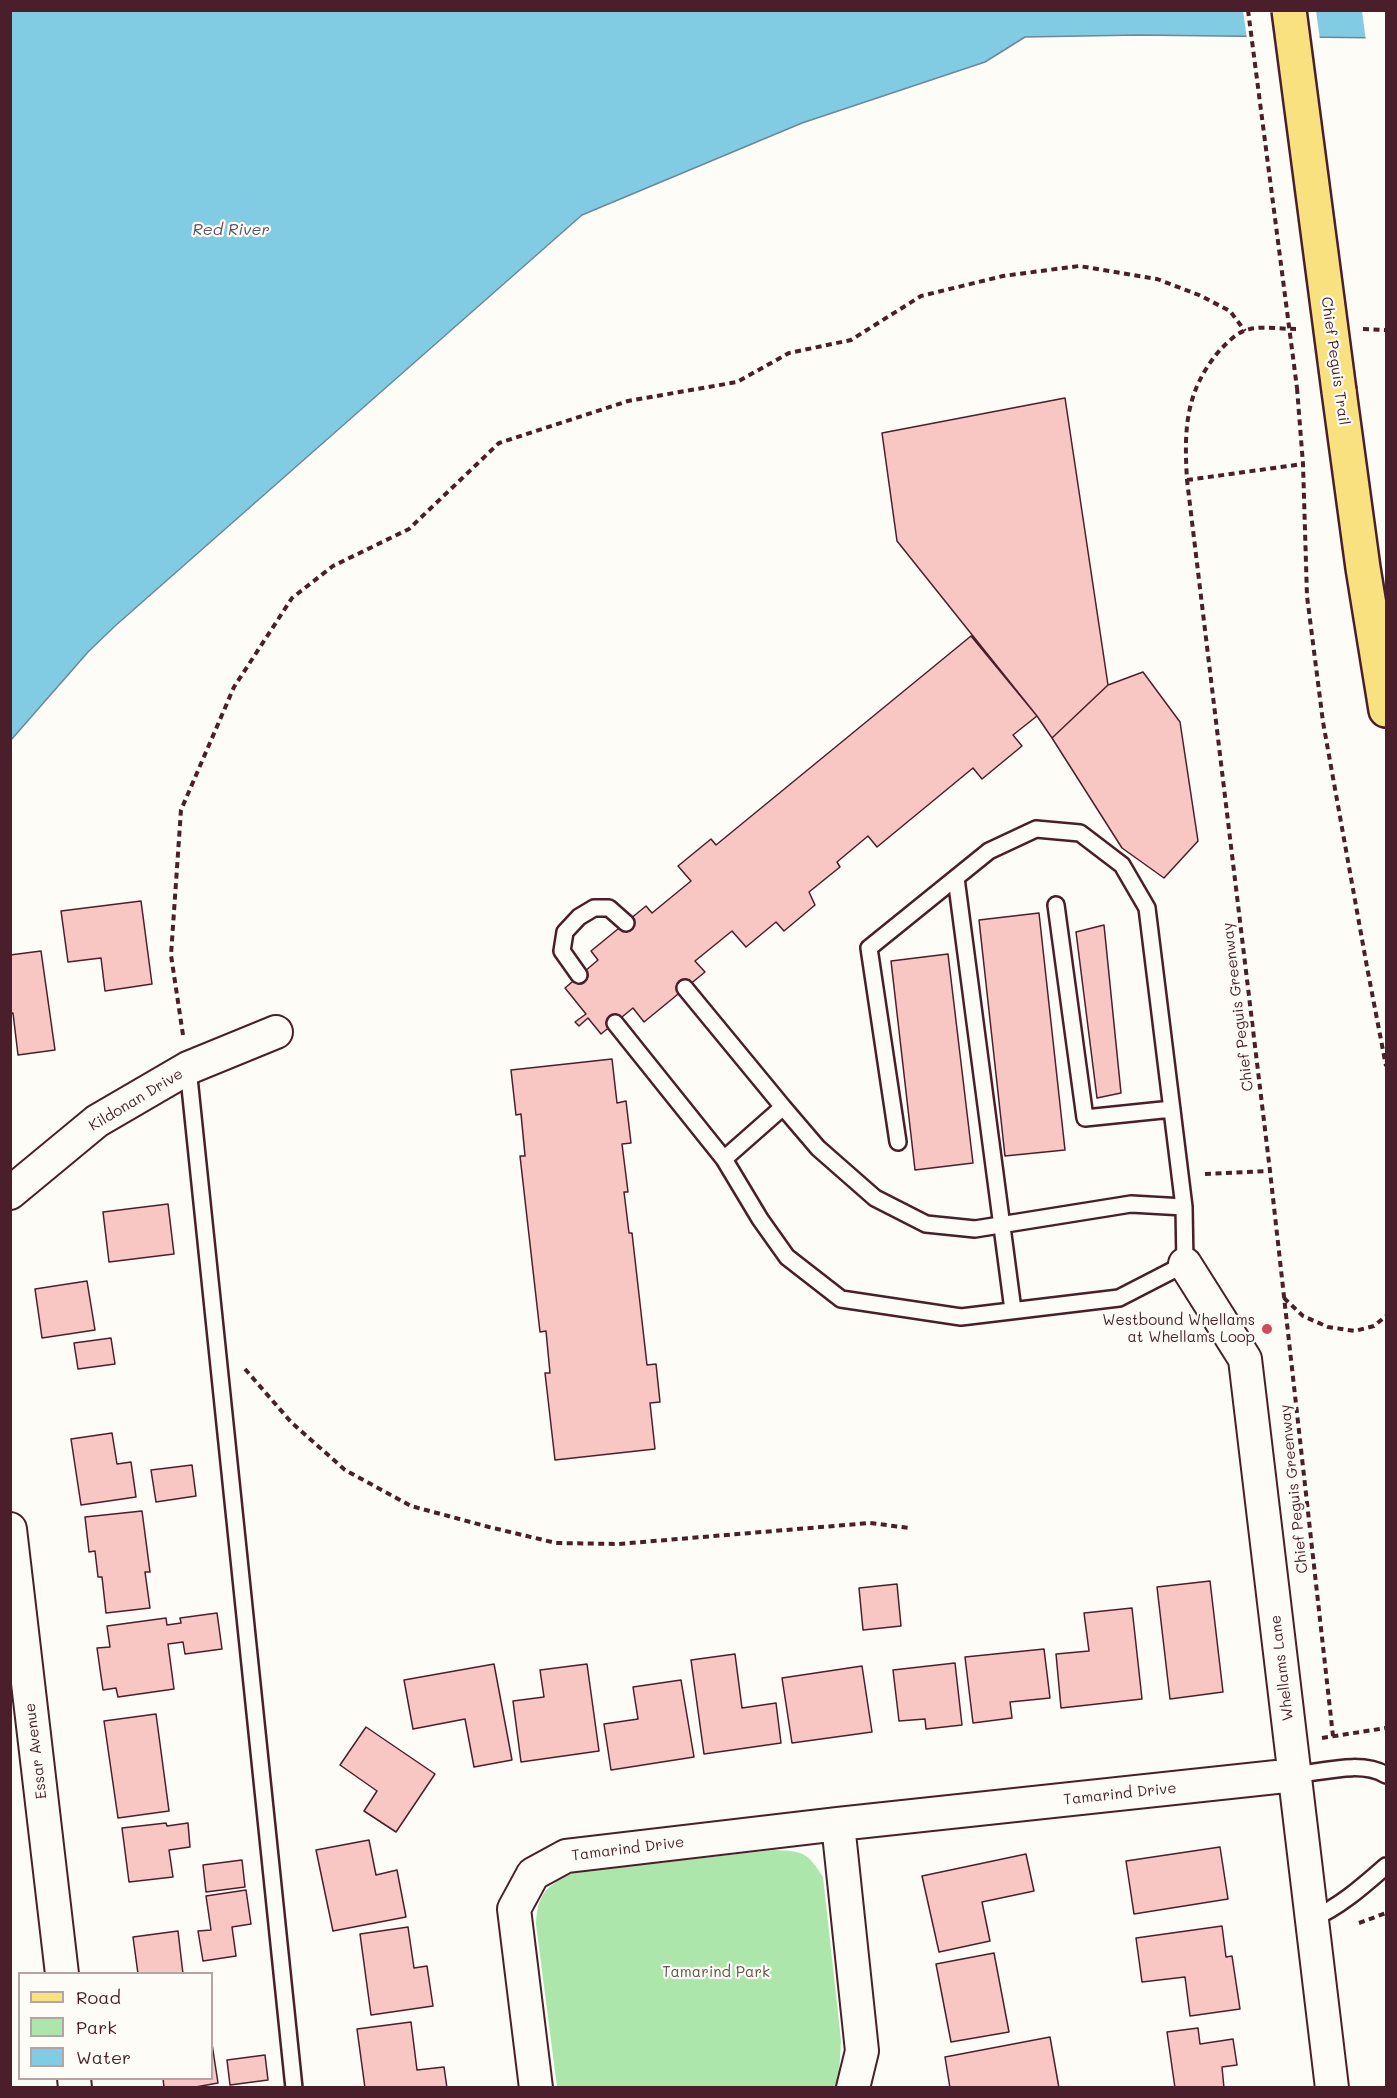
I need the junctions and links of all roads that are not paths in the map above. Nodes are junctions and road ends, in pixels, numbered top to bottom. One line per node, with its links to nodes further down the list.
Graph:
1 (1289, 10): 2 (main road, Chief Peguis Trail, bridge)
2 (1386, 710)
3 (956, 878): 12 (lane); 13 (lane); 17 (lane)
4 (1056, 905): 12 (lane)
5 (626, 923): 6 (lane)
6 (579, 975)
7 (685, 988): 11 (lane)
8 (615, 1023): 14 (lane)
9 (276, 1032): 10 (street, Kildonan Drive)
10 (188, 1068): 15 (street, Kildonan Drive); 27 (lane)
11 (783, 1107): 14 (lane); 17 (lane)
12 (1172, 1109): 16 (lane)
13 (898, 1142)
14 (724, 1159): 19 (lane)
15 (10, 1193)
16 (1184, 1207): 17 (lane); 18 (lane)
17 (1002, 1225): 19 (lane)
18 (1185, 1264): 19 (lane); 21 (street, Whellams Lane)
19 (1013, 1310)
20 (10, 1529): 26 (street, Essar Avenue)
21 (1295, 1775): 22 (lane); 23 (street, Tamarind Drive); 25 (street, Whellams Lane)
22 (1386, 1775)
23 (838, 1824): 28 (street, Tamarind Drive); 29 (street)
24 (1386, 1866): 25 (lane)
25 (1312, 1919): 30 (street, Whellams Lane)
26 (62, 1972)
27 (294, 2088)
28 (537, 2088)
29 (853, 2088)
30 (1332, 2088)

